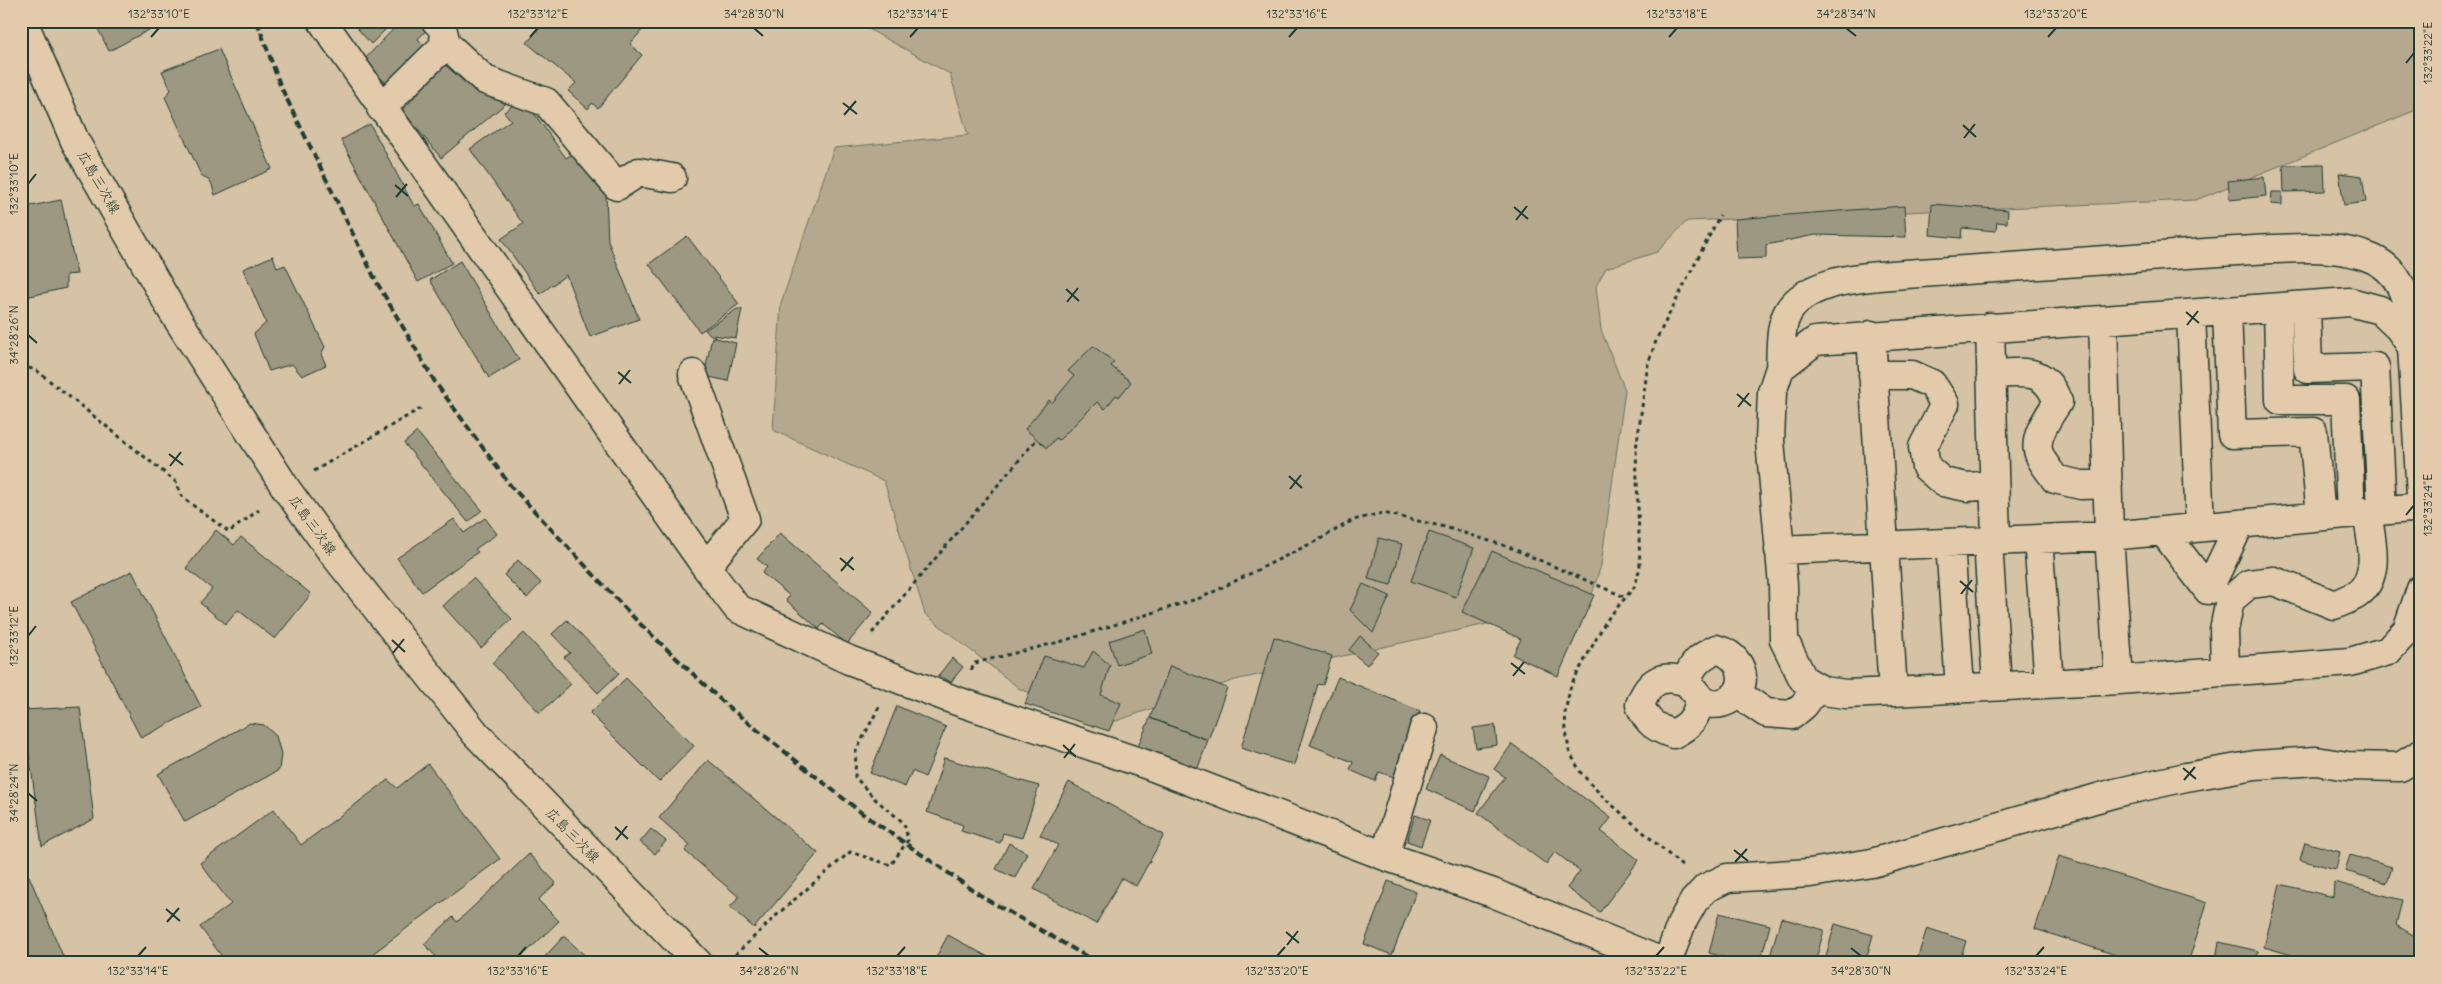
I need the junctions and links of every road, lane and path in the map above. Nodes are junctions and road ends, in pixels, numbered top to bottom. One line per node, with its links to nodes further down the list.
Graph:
1 (24, 21): 58 (street, 広島三次線)
2 (322, 21): 4 (street)
3 (443, 28): 4 (street); 5 (street)
4 (381, 108): 39 (street)
5 (672, 178)
6 (1720, 215): 41 (path)
7 (2306, 306): 8 (street); 14 (street); 28 (street)
8 (2278, 308): 9 (street); 28 (street)
9 (2227, 312): 10 (street); 29 (street)
10 (2191, 314): 11 (street); 31 (street)
11 (2104, 320): 12 (street); 23 (street)
12 (1990, 327): 13 (street); 18 (street)
13 (1871, 335): 16 (street); 19 (street)
14 (2412, 347): 16 (street); 25 (street)
15 (21, 366): 26 (path)
16 (1780, 368): 38 (street)
17 (693, 374): 39 (street)
18 (1992, 374): 23 (street); 24 (street)
19 (1873, 375): 24 (street); 37 (street)
20 (423, 407): 22 (path)
21 (1037, 439): 42 (path)
22 (310, 474)
23 (2108, 484): 33 (street)
24 (1994, 485): 35 (street)
25 (2421, 495)
26 (267, 505)
27 (2421, 507): 28 (street)
28 (2367, 512): 29 (street); 43 (street)
29 (2321, 516): 30 (street)
30 (2240, 524): 31 (street); 32 (street)
31 (2200, 528): 32 (street)
32 (2163, 531): 33 (street)
33 (2109, 536): 34 (street); 45 (street)
34 (2038, 540): 35 (street); 46 (street)
35 (1992, 541): 36 (street); 47 (street)
36 (1950, 542): 37 (street); 49 (street)
37 (1883, 546): 38 (street); 50 (street)
38 (1779, 550): 48 (street)
39 (706, 567): 42 (street)
40 (2421, 590): 43 (street)
41 (1627, 598): 52 (path); 56 (path)
42 (849, 660): 44 (street)
43 (2225, 672): 45 (street)
44 (896, 679): 52 (street); 57 (path)
45 (2119, 680): 46 (street)
46 (2049, 683): 47 (street)
47 (1997, 686): 49 (street)
48 (1816, 687): 50 (street); 51 (street)
49 (1960, 688): 50 (street)
50 (1893, 692)
51 (1738, 694): 51 (street)
52 (954, 700): 55 (street)
53 (1424, 728): 55 (street)
54 (2421, 754): 56 (street)
55 (1385, 856): 59 (street)
56 (1706, 888): 59 (street)
57 (735, 955)
58 (698, 963)
59 (1666, 963)

